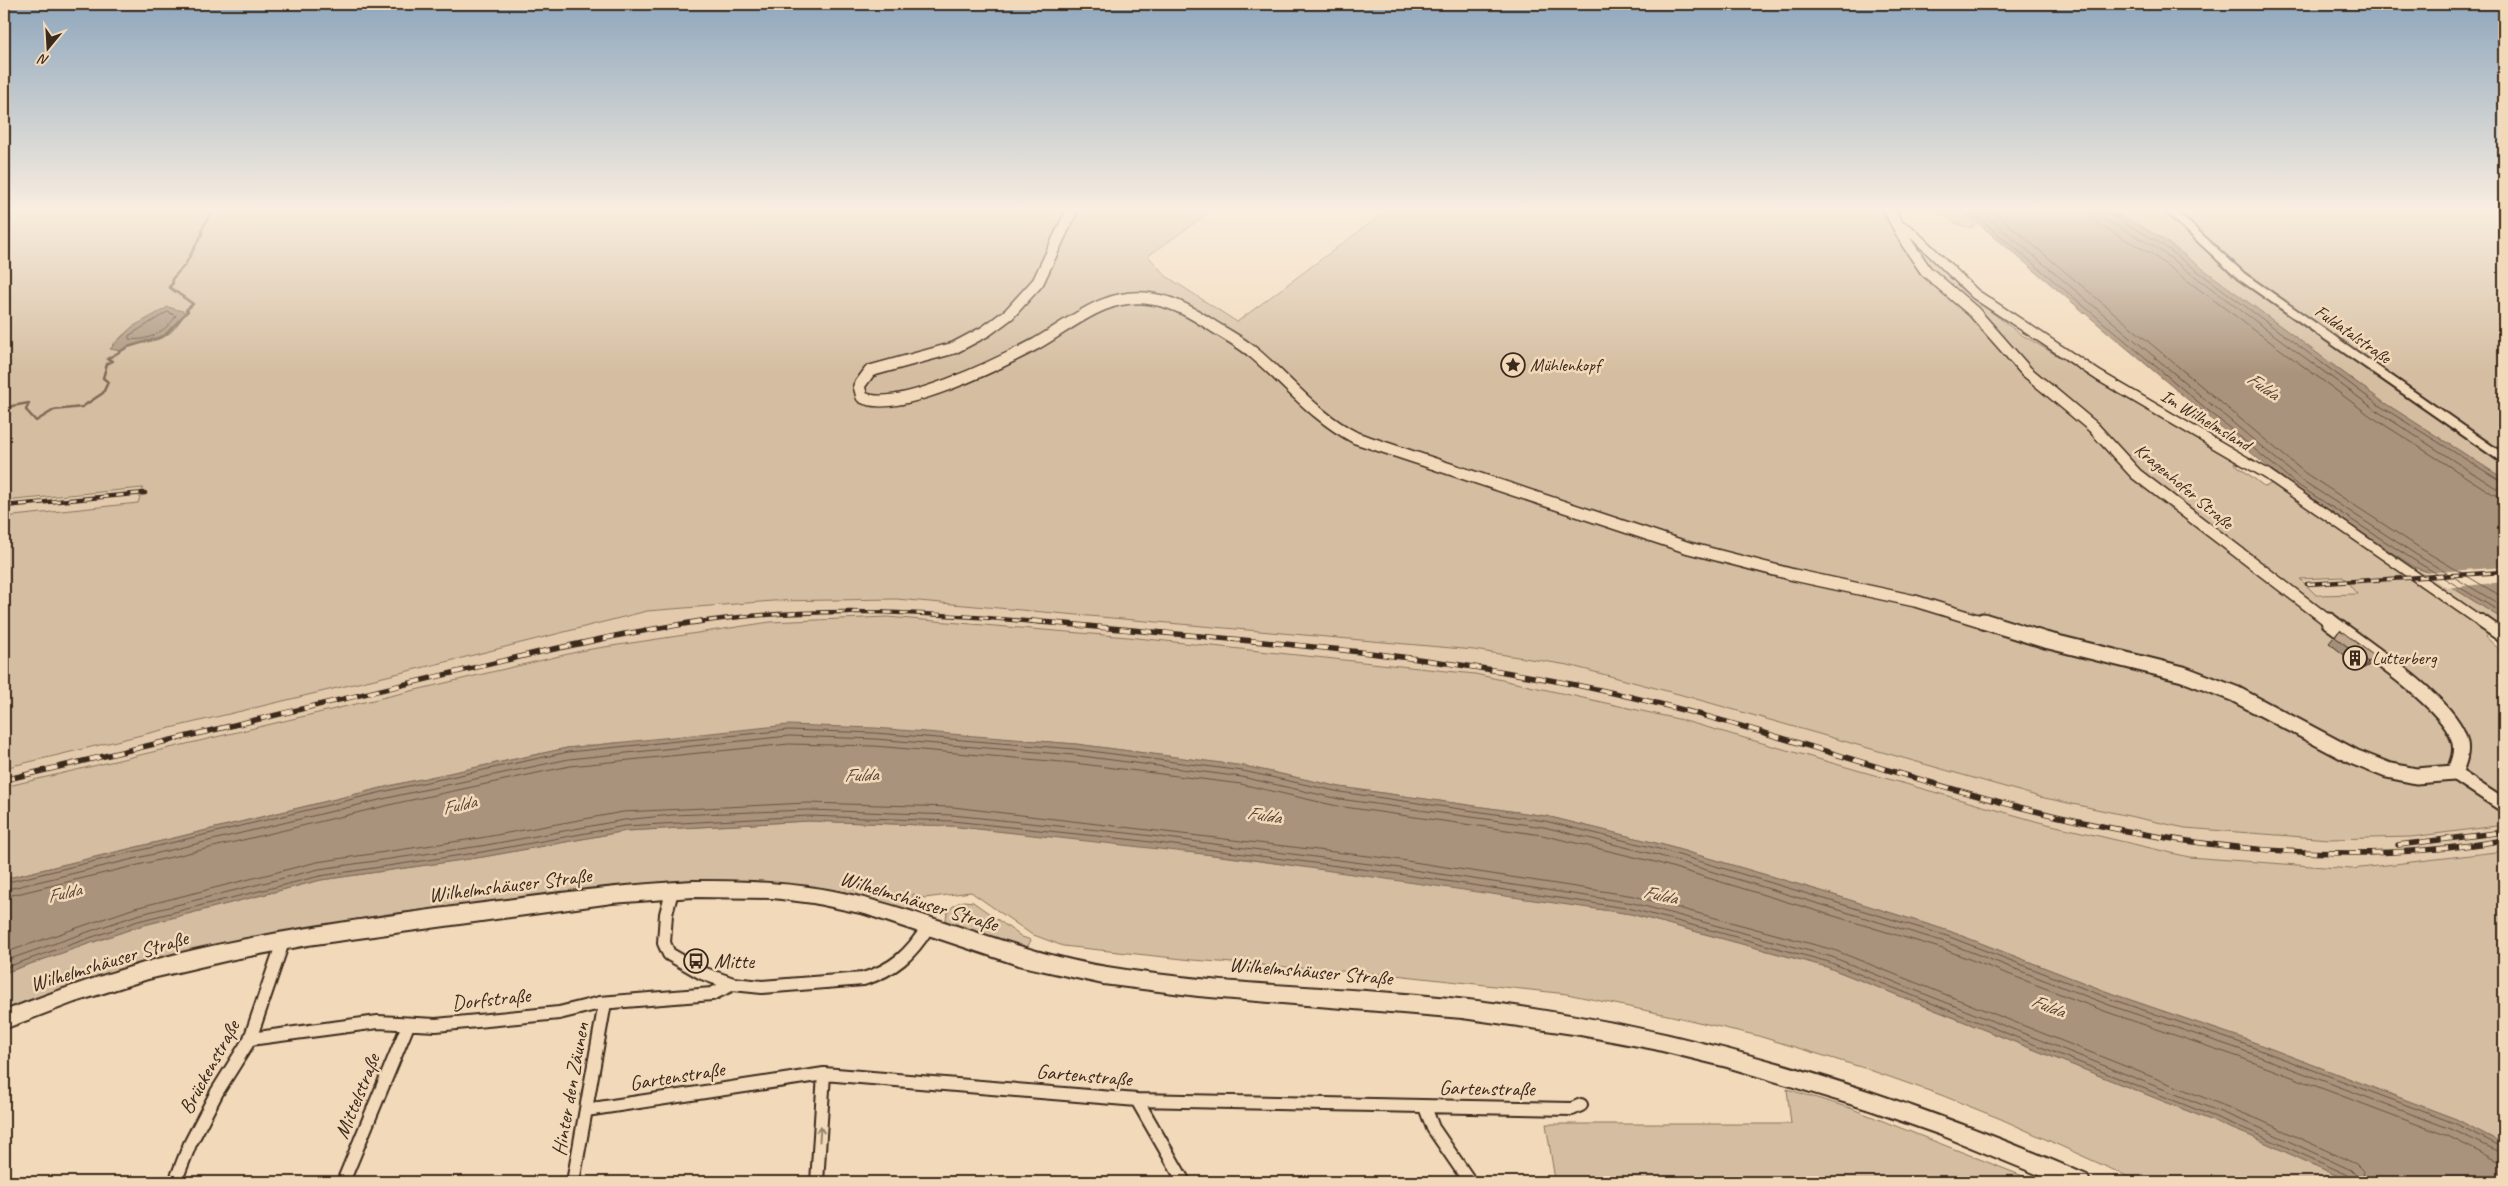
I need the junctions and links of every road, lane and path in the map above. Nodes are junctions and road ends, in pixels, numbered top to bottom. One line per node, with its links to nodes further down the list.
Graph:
1 (1047, 263): 7 (street)
2 (1920, 263): 7 (street, Kragenhofer Straße)
3 (1943, 263): 6 (street, Im Wilhelmsland)
4 (2227, 263): 5 (main road, Fuldatalstraße)
5 (2504, 460)
6 (2504, 636)
7 (2454, 773): 8 (street)
8 (2504, 806)
9 (672, 891): 10 (main road, Wilhelmshäuser Straße); 11 (main road, Wilhelmshäuser Straße); 12 (street)
10 (928, 927): 12 (street); 28 (main road, Wilhelmshäuser Straße)
11 (283, 942): 14 (main road, Wilhelmshäuser Straße); 16 (street, Brückenstraße)
12 (732, 984): 13 (street, Dorfstraße)
13 (605, 1003): 15 (street, Dorfstraße); 21 (street, Hinter den Zäunen)
14 (4, 1020)
15 (408, 1025): 16 (street, Dorfstraße); 23 (street, Mittelstraße)
16 (250, 1039): 22 (street, Brückenstraße)
17 (824, 1074): 18 (street, Gartenstraße); 21 (street, Gartenstraße); 25 (street, one-way to 17)
18 (1137, 1100): 20 (street, Gartenstraße); 26 (street)
19 (1581, 1105): 20 (street, Gartenstraße)
20 (1425, 1108): 27 (street)
21 (586, 1110): 24 (street, Hinter den Zäunen)
22 (175, 1182)
23 (344, 1182)
24 (574, 1182)
25 (817, 1182)
26 (1184, 1182)
27 (1470, 1182)
28 (2080, 1182)

